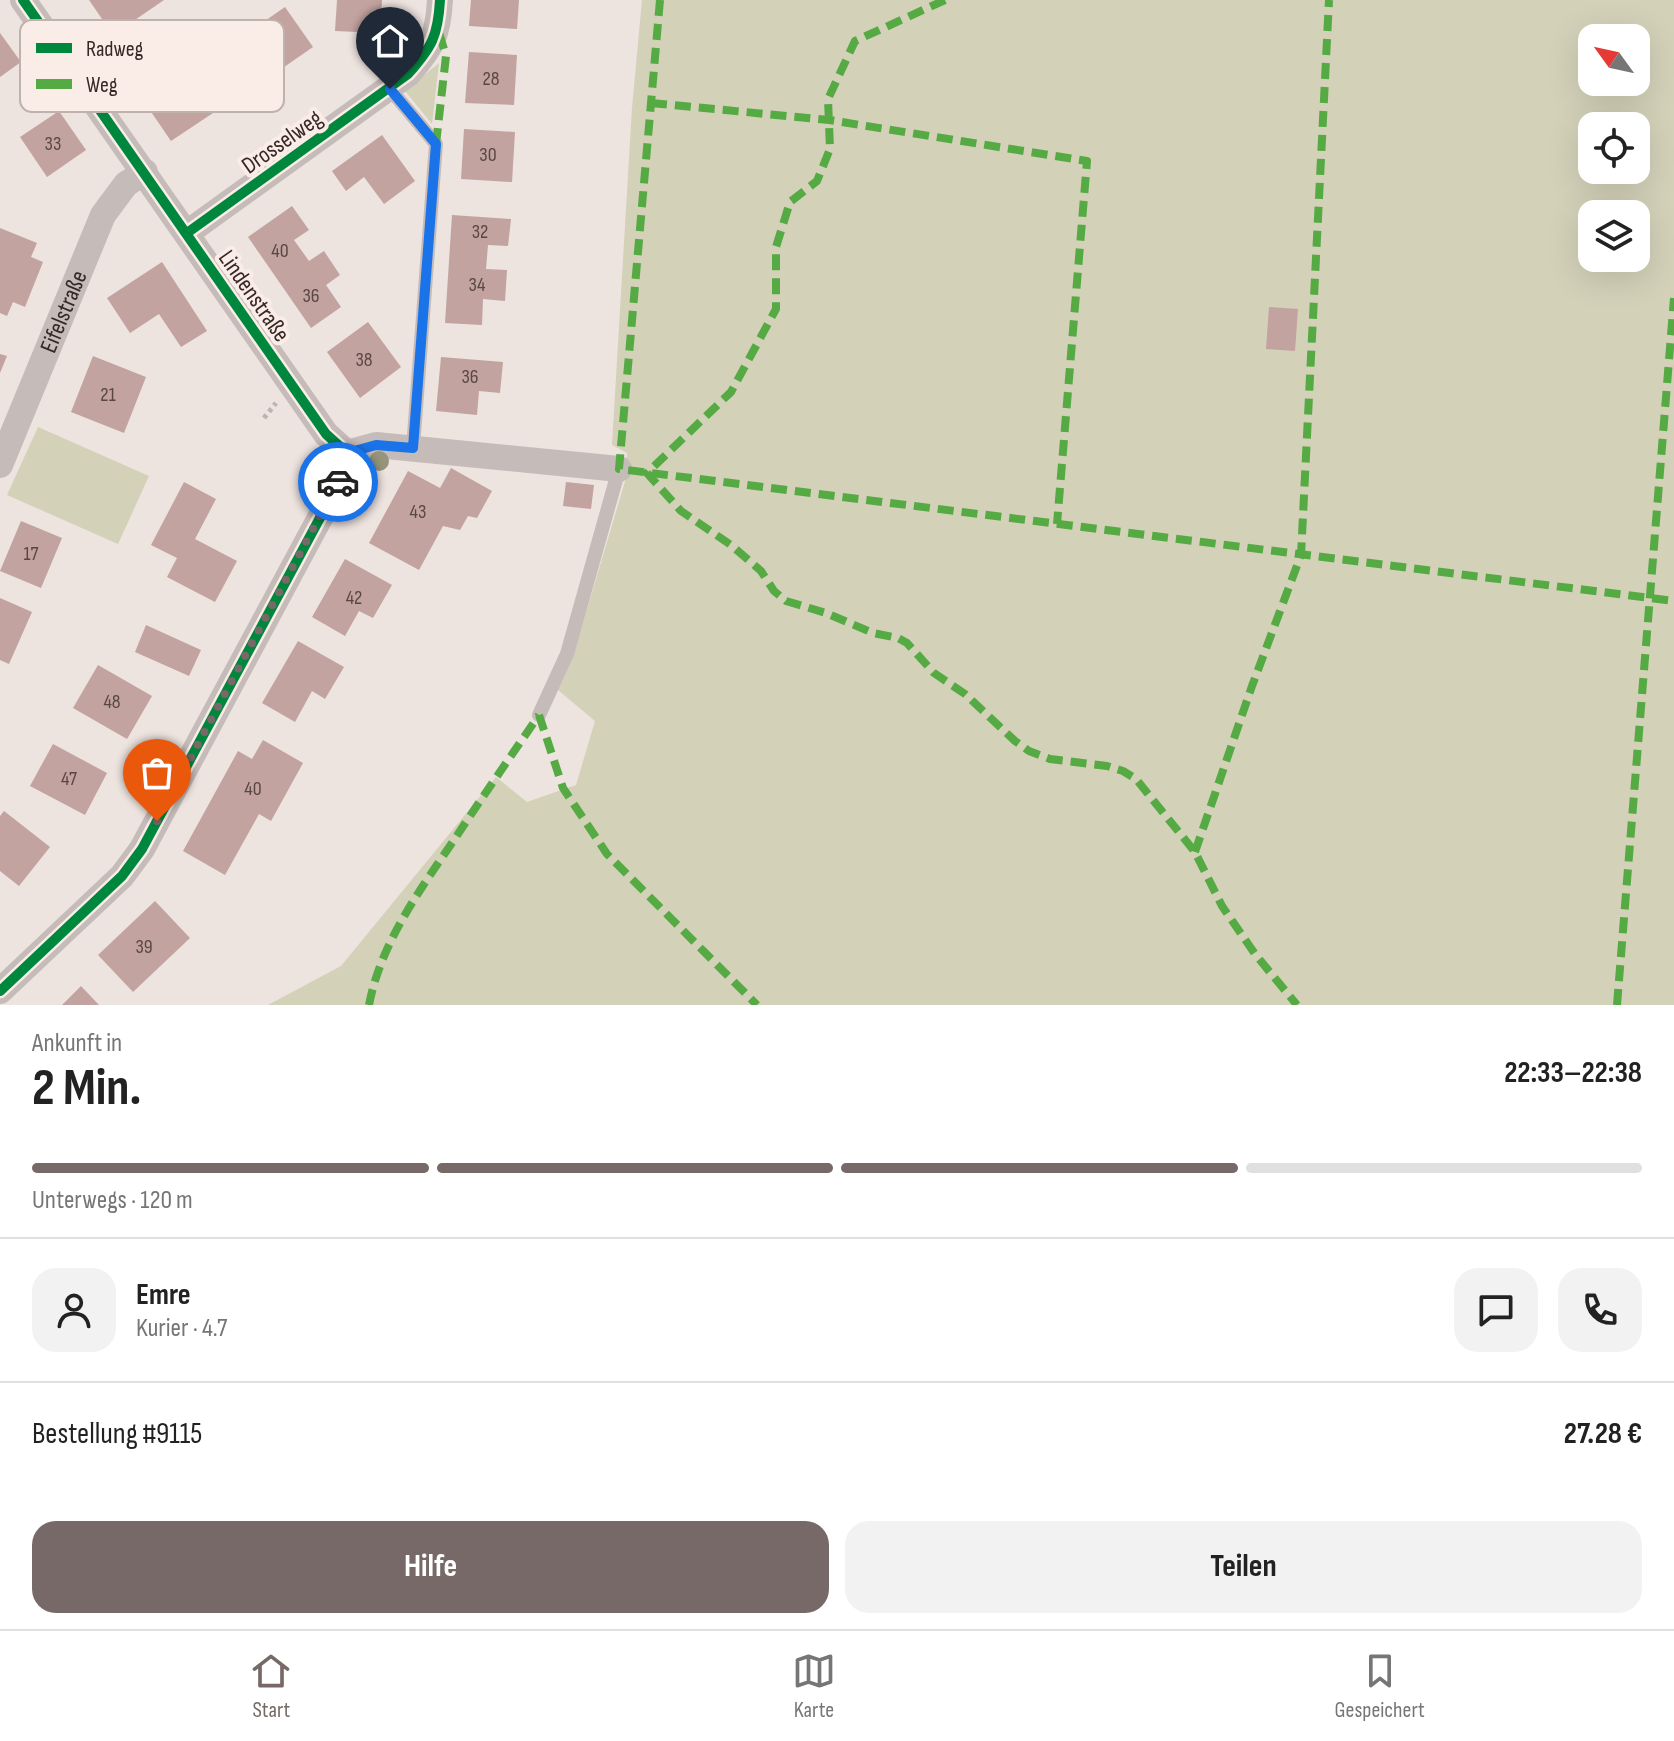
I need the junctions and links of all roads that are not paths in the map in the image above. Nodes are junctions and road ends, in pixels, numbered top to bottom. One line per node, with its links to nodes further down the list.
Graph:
1 (23, 0): 3 (street, Lindenstraße)
2 (440, 0): 4 (street, Drosselweg)
3 (37, 20)
4 (390, 89): 7 (street, Drosselweg); 8 (lane)
5 (102, 112): 6 (street, Lindenstraße)
6 (145, 172): 7 (street, Lindenstraße); 10 (street, Eifelstraße)
7 (187, 233): 9 (street, Lindenstraße)
8 (413, 448): 9 (street); 11 (street)
9 (347, 453): 13 (street)
10 (0, 465)
11 (619, 469): 12 (lane)
12 (539, 715)
13 (0, 991)

